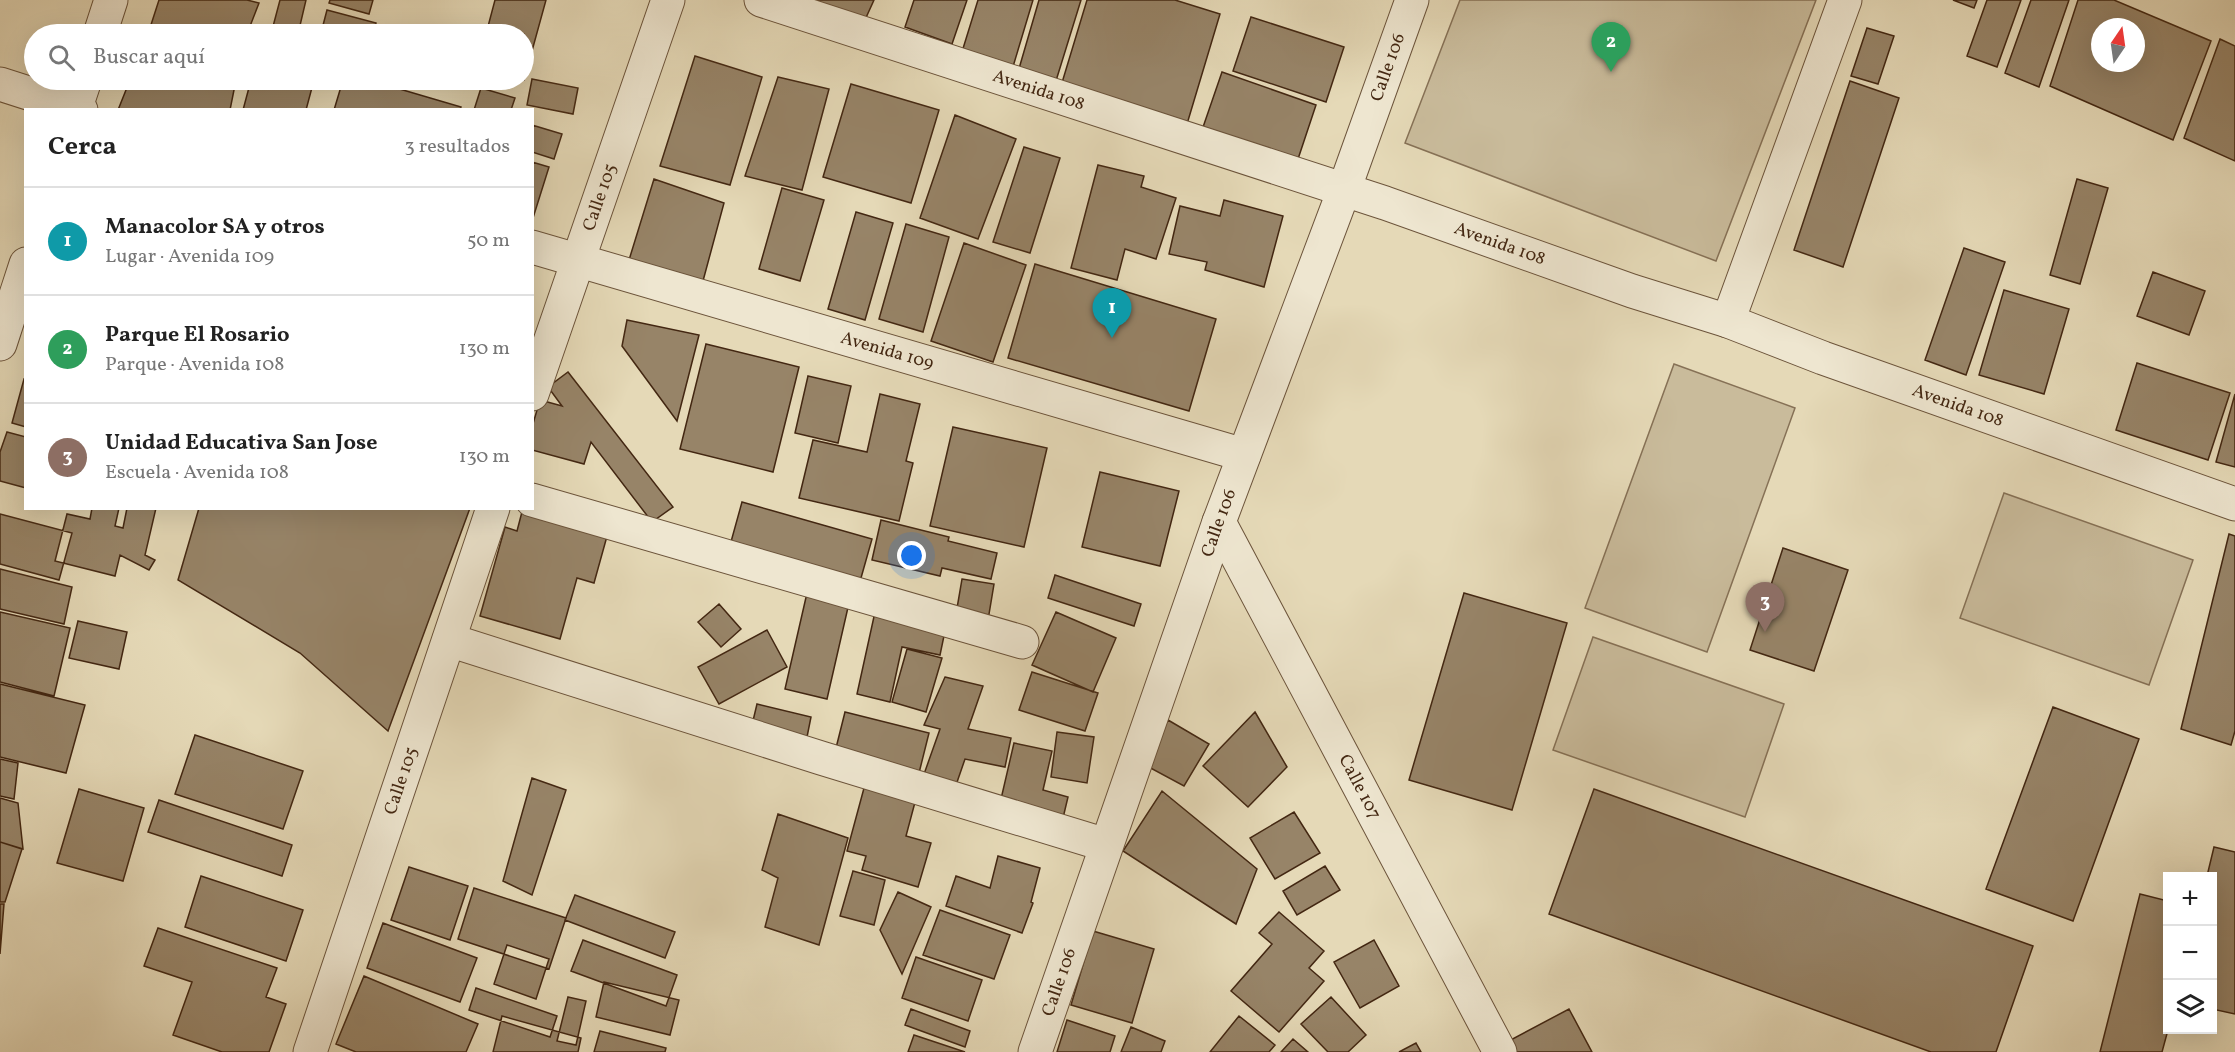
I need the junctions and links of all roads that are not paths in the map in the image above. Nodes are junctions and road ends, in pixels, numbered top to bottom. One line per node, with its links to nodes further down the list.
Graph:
1 (111, 0): 6 (street)
2 (668, 0): 13 (street, Calle 105)
3 (761, 0): 11 (street, Avenida 108)
4 (1412, 0): 11 (street, Calle 106)
5 (1845, 0): 15 (street)
6 (103, 24)
7 (0, 84): 8 (street)
8 (24, 89)
9 (26, 90): 10 (street)
10 (79, 102)
11 (1344, 190): 15 (street, Avenida 108); 18 (street, Calle 106)
12 (534, 248): 13 (street, Avenida 109)
13 (578, 261): 17 (street, Calle 105); 18 (street, Avenida 109)
14 (24, 270): 16 (street)
15 (1728, 321): 20 (street, Avenida 108)
16 (0, 344)
17 (534, 388)
18 (1244, 455): 22 (street, Calle 106)
19 (534, 501): 24 (street)
20 (2235, 504)
21 (492, 510): 23 (street, Calle 105)
22 (1219, 522): 25 (street, Calle 106); 28 (street, Calle 107)
23 (449, 640): 25 (street); 26 (street, Calle 105)
24 (1022, 642)
25 (1106, 845): 27 (street, Calle 106)
26 (310, 1052)
27 (1035, 1052)
28 (1500, 1052)

